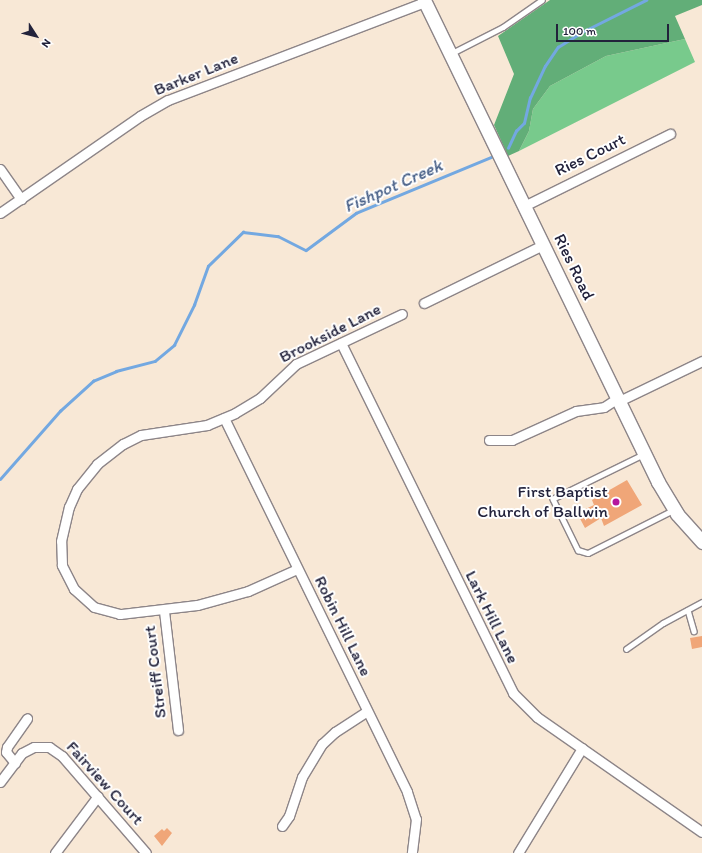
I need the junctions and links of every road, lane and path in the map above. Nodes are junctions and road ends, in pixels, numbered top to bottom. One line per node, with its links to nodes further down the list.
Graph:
1 (542, 0): 3 (lane)
2 (425, 1): 3 (street, Ries Road); 6 (street, Barker Lane)
3 (451, 54): 7 (street, Ries Road)
4 (670, 134): 7 (street, Ries Court)
5 (0, 169): 6 (street)
6 (21, 198): 8 (street, Barker Lane)
7 (524, 206): 9 (street, Ries Road)
8 (0, 213)
9 (543, 245): 10 (street); 14 (street, Ries Road)
10 (424, 303)
11 (402, 314): 12 (street, Brookside Lane)
12 (340, 343): 15 (street, Brookside Lane); 29 (street, Lark Hill Lane)
13 (702, 361): 14 (street)
14 (618, 400): 16 (street); 17 (street, Ries Road)
15 (224, 418): 20 (street, Robin Hill Lane); 23 (street, Brookside Lane)
16 (489, 440)
17 (645, 454): 18 (street, Ries Road); 18 (lane)
18 (674, 509): 19 (street, Ries Road)
19 (702, 542)
20 (297, 569): 23 (street, Brookside Lane); 26 (street, Robin Hill Lane)
21 (702, 602): 22 (lane)
22 (688, 610): 24 (lane); 25 (lane)
23 (164, 611): 28 (street, Streiff Court)
24 (694, 631)
25 (626, 649)
26 (367, 711): 33 (street); 37 (street, Robin Hill Lane)
27 (27, 718): 30 (street)
28 (178, 730)
29 (582, 748): 34 (street, Lark Hill Lane); 38 (street)
30 (15, 762): 31 (street); 32 (street, Fairview Court)
31 (0, 782)
32 (98, 796): 35 (street); 36 (street, Fairview Court)
33 (282, 826)
34 (702, 832)
35 (55, 853)
36 (146, 853)
37 (412, 853)
38 (518, 853)

